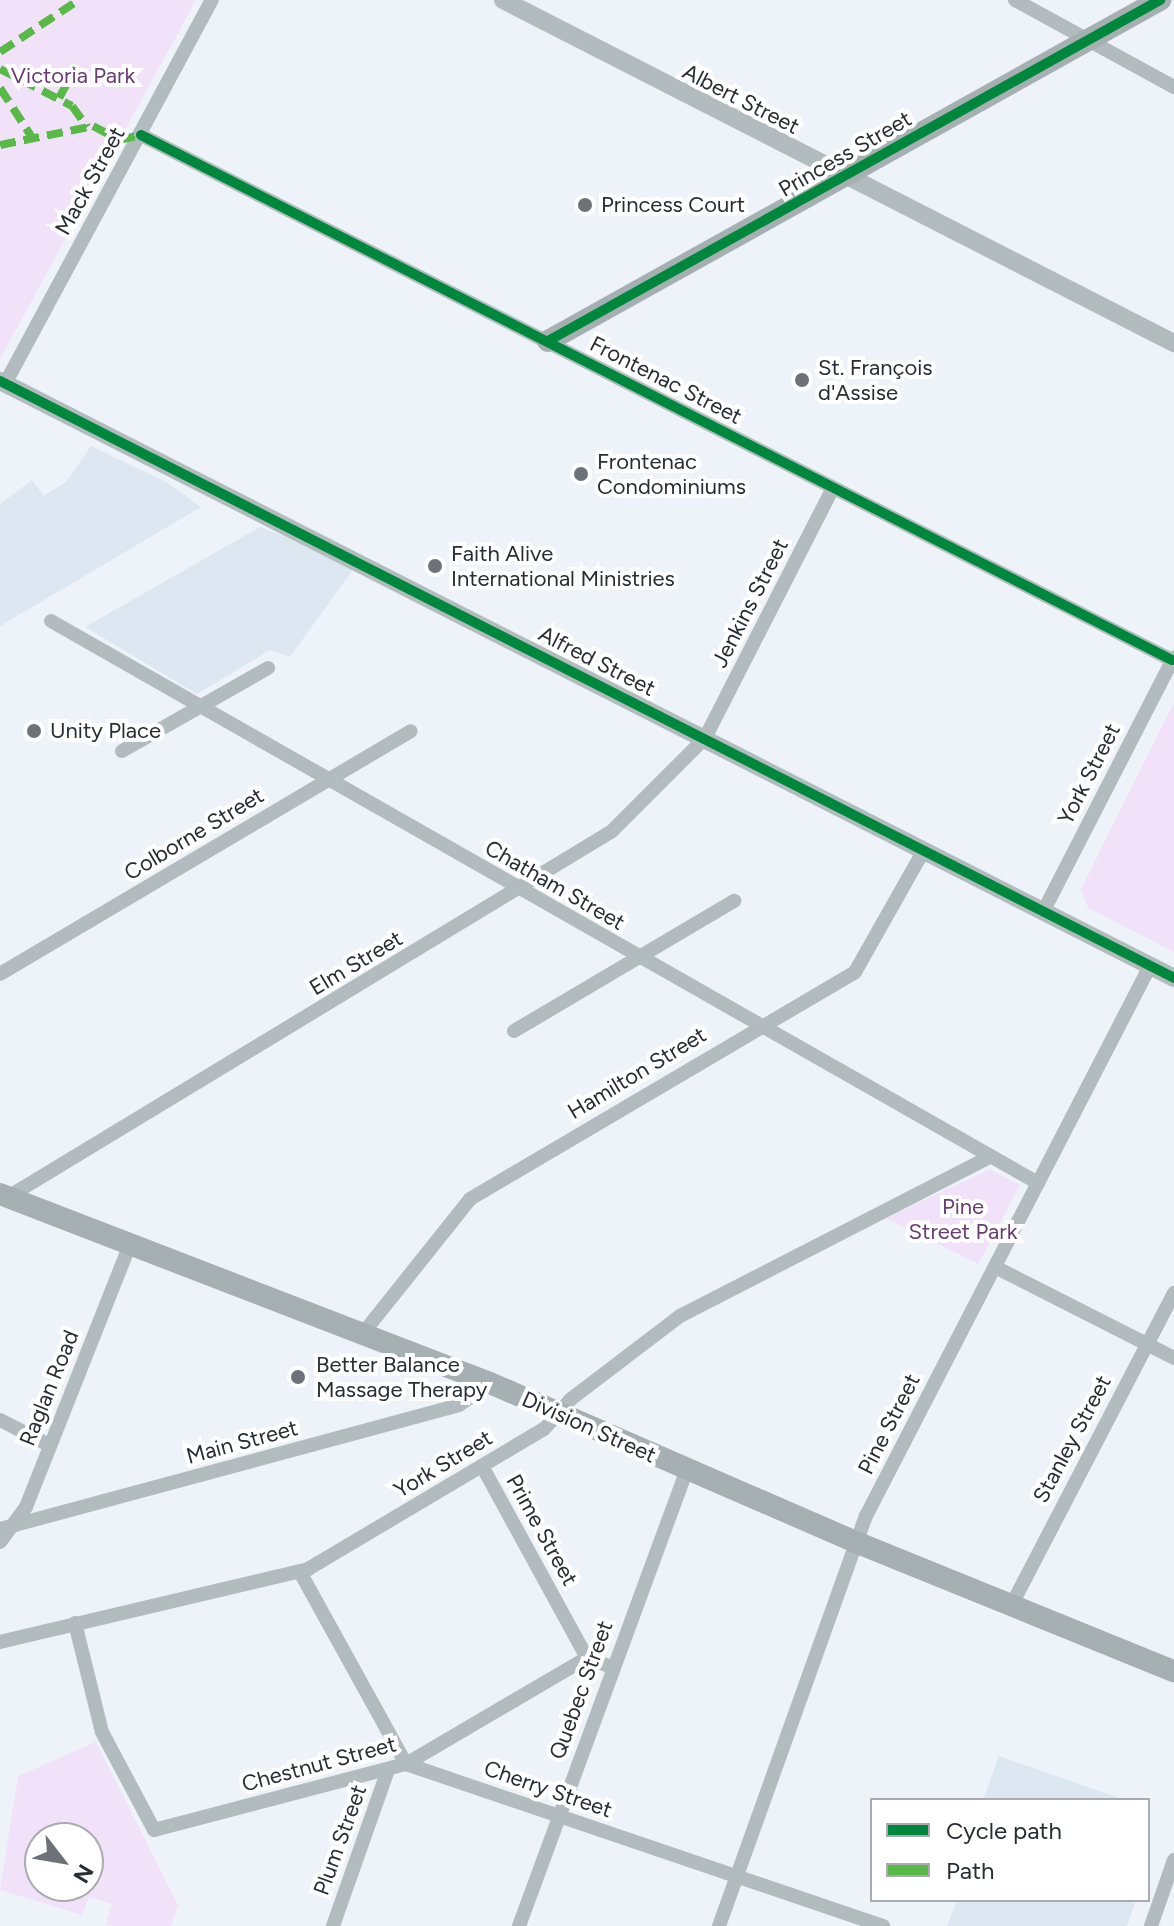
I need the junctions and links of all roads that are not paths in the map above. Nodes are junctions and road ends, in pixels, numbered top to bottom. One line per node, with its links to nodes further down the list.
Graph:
1 (212, 0): 7 (street, Mack Street)
2 (503, 0): 8 (street, Albert Street)
3 (1015, 0): 5 (street)
4 (1160, 0): 5 (main road, Princess Street)
5 (1090, 38): 6 (street); 8 (main road, Princess Street)
6 (1174, 87)
7 (141, 135): 9 (street, Frontenac Street); 11 (street, Mack Street)
8 (845, 176): 9 (main road, Princess Street); 10 (street, Albert Street)
9 (548, 341): 12 (street, Frontenac Street)
10 (1174, 343)
11 (2, 382): 18 (street, Alfred Street)
12 (833, 488): 14 (street, Frontenac Street); 18 (street, Jenkins Street)
13 (51, 621): 16 (street, Chatham Street)
14 (1173, 658): 24 (street, York Street)
15 (268, 668): 16 (street)
16 (197, 708): 19 (street); 20 (street, Chatham Street)
17 (411, 731): 20 (street, Colborne Street)
18 (705, 738): 21 (street, Alfred Street); 22 (street, Elm Street)
19 (122, 751)
20 (328, 781): 22 (street, Chatham Street); 27 (street, Colborne Street)
21 (924, 850): 24 (street, Alfred Street); 29 (street, Hamilton Street)
22 (521, 890): 25 (street, Chatham Street); 33 (street, Elm Street)
23 (734, 901): 25 (street)
24 (1044, 910): 26 (street, Alfred Street)
25 (637, 957): 29 (street, Chatham Street); 30 (street)
26 (1150, 966): 28 (street, Alfred Street); 32 (street, Pine Street)
27 (0, 974)
28 (1174, 978)
29 (757, 1027): 31 (street, Chatham Street); 37 (street, Hamilton Street)
30 (514, 1031)
31 (989, 1157): 32 (street, Chatham Street); 41 (street, York Street)
32 (1038, 1183): 35 (street, Pine Street)
33 (4, 1196): 34 (main road, Division Street)
34 (130, 1244): 37 (main road, Division Street); 43 (street, Raglan Road)
35 (995, 1267): 38 (street); 48 (street, Pine Street)
36 (1174, 1293): 38 (street, Stanley Street)
37 (364, 1332): 40 (main road, Division Street)
38 (1147, 1344): 39 (street); 50 (street, Stanley Street)
39 (1174, 1358)
40 (490, 1383): 41 (main road, Division Street); 46 (street, Main Street)
41 (558, 1414): 44 (street, York Street); 45 (main road, Division Street)
42 (0, 1420): 43 (street)
43 (49, 1445): 46 (street, Raglan Road)
44 (482, 1466): 49 (street, York Street); 53 (street, Prime Street)
45 (687, 1470): 48 (main road, Division Street); 54 (street, Quebec Street)
46 (6, 1528): 47 (street, Raglan Road)
47 (0, 1542)
48 (858, 1543): 50 (main road, Division Street); 60 (street, Pine Street)
49 (300, 1572): 51 (street, York Street); 56 (street)
50 (1011, 1606): 55 (main road, Division Street)
51 (75, 1623): 52 (street, York Street); 57 (street, Chestnut Street)
52 (0, 1642)
53 (587, 1658): 54 (street); 56 (street, Chestnut Street)
54 (612, 1667): 58 (street, Quebec Street)
55 (1174, 1671)
56 (406, 1764): 57 (street, Chestnut Street); 58 (street, Cherry Street)
57 (388, 1770): 61 (street, Plum Street)
58 (559, 1816): 60 (street, Cherry Street); 62 (street, Quebec Street)
59 (1174, 1860): 65 (street)
60 (737, 1876): 63 (street, Pine Street); 64 (street, Cherry Street)
61 (333, 1926)
62 (519, 1926)
63 (719, 1926)
64 (883, 1926)
65 (1151, 1926)

